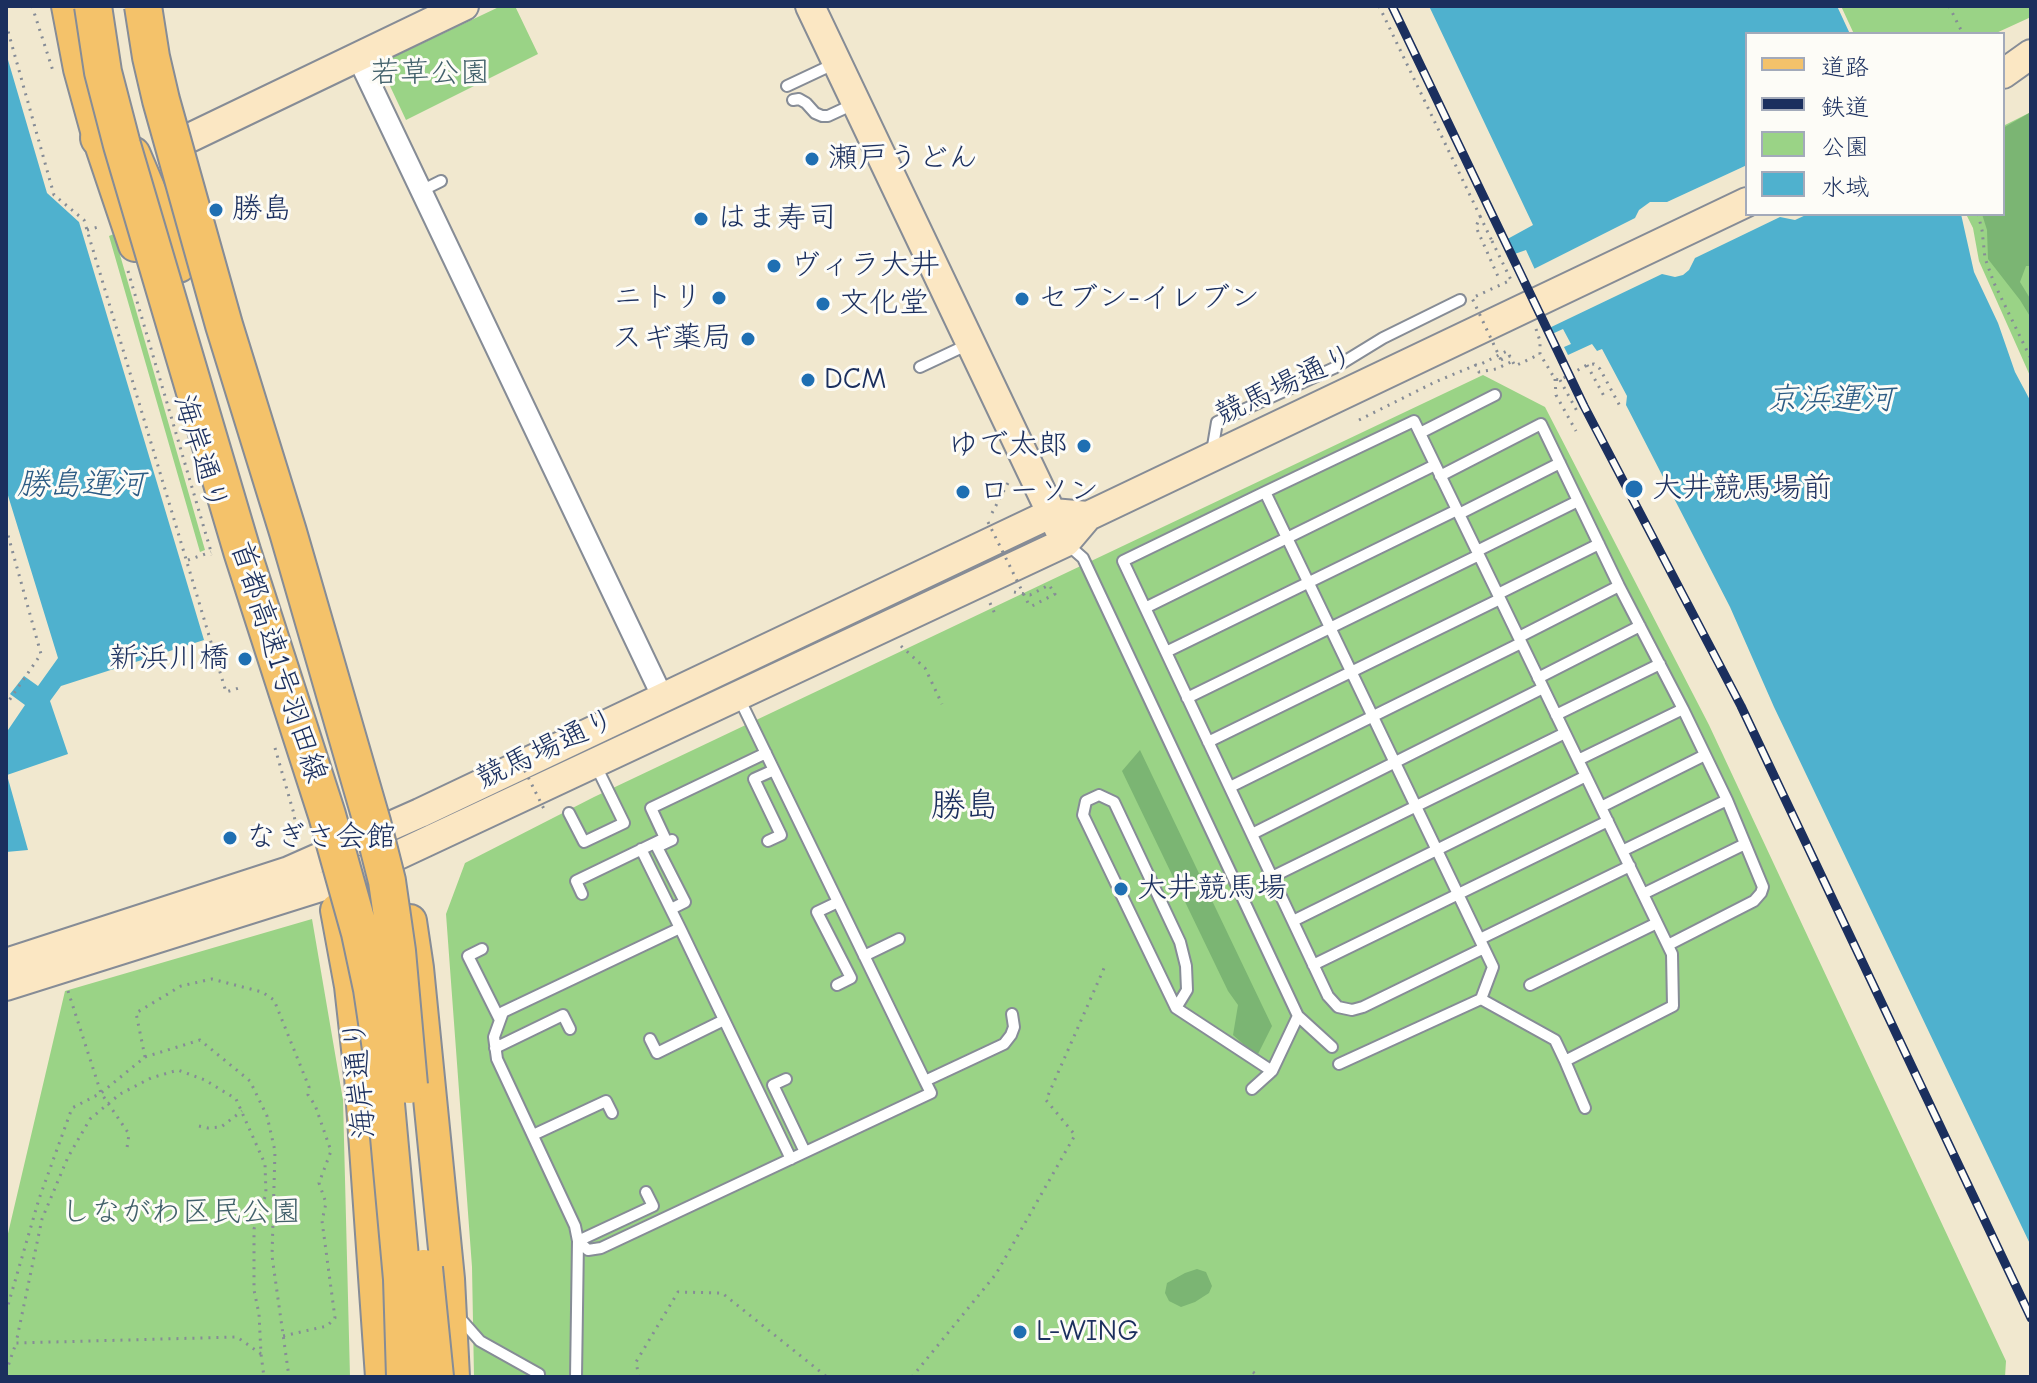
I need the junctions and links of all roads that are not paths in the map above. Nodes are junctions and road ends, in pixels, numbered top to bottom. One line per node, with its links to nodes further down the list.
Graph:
1 (68, 6): 17 (main road, 海岸通り)
2 (93, 6): 101 (highway, 首都高速1号羽田線, bridge)
3 (119, 6): 23 (highway, bridge)
4 (143, 6): 23 (highway, 首都高速1号羽田線, bridge)
5 (154, 6): 18 (main road)
6 (464, 6): 9 (street)
7 (810, 6): 10 (street)
8 (2031, 54): 11 (street)
9 (357, 56): 18 (street); 20 (street)
10 (837, 62): 14 (lane); 16 (street)
11 (2005, 73)
12 (2031, 78): 13 (street)
13 (2005, 85)
14 (787, 86)
15 (793, 100): 16 (lane)
16 (856, 103): 24 (street)
17 (99, 138): 81 (main road, 海岸通り); 101 (highway, bridge)
18 (183, 141): 75 (main road)
19 (441, 181): 20 (lane)
20 (421, 191): 52 (street)
21 (1745, 203): 28 (street, 競馬場通り)
22 (1460, 300): 28 (lane)
23 (224, 325): 125 (highway, 首都高速1号羽田線, bridge)
24 (971, 343): 25 (lane); 34 (street)
25 (920, 367)
26 (1495, 395): 27 (lane)
27 (1420, 433): 30 (lane); 31 (lane)
28 (1211, 458): 35 (street, 競馬場通り)
29 (1560, 463): 30 (lane); 32 (lane); 33 (lane)
30 (1438, 470): 33 (lane); 36 (lane)
31 (1265, 492): 36 (lane); 43 (lane)
32 (1578, 501): 38 (lane); 39 (lane)
33 (1458, 512): 39 (lane); 40 (lane)
34 (1052, 513): 35 (street); 37 (street); 52 (street, 競馬場通り)
35 (1088, 516): 37 (street, 競馬場通り)
36 (1287, 538): 40 (lane); 43 (lane)
37 (1066, 542): 51 (street, 競馬場通り); 105 (lane)
38 (1599, 544): 41 (lane); 42 (lane)
39 (1478, 553): 42 (lane); 45 (lane)
40 (1308, 583): 45 (lane); 47 (lane)
41 (1619, 586): 44 (lane); 46 (lane)
42 (1499, 597): 46 (lane); 49 (lane)
43 (1145, 608): 47 (lane)
44 (1640, 626): 48 (lane); 50 (lane)
45 (1330, 628): 49 (lane); 53 (lane)
46 (1520, 640): 50 (lane); 56 (lane)
47 (1166, 652): 53 (lane)
48 (1660, 664): 54 (lane); 55 (lane)
49 (1351, 672): 56 (lane); 58 (lane)
50 (1541, 683): 55 (lane); 62 (lane)
51 (738, 696): 59 (lane); 63 (street, 競馬場通り)
52 (663, 698): 75 (street, 競馬場通り)
53 (1187, 698): 58 (lane)
54 (1683, 709): 60 (lane); 61 (lane)
55 (1556, 715): 57 (lane)
56 (1373, 717): 62 (lane); 66 (lane)
57 (1565, 733): 61 (lane); 68 (lane)
58 (1208, 742): 66 (lane)
59 (766, 753): 64 (lane); 77 (lane)
60 (1705, 755): 67 (lane); 69 (lane)
61 (1578, 760): 65 (lane)
62 (1395, 762): 68 (lane); 72 (lane)
63 (595, 764): 70 (lane); 75 (street, 競馬場通り)
64 (774, 770): 74 (lane); 86 (lane)
65 (1586, 776): 69 (lane); 78 (lane)
66 (1230, 787): 72 (lane)
67 (1727, 800): 76 (lane); 79 (lane)
68 (1416, 806): 78 (lane); 82 (lane)
69 (1601, 807): 71 (lane)
70 (569, 813)
71 (1608, 821): 79 (lane); 84 (lane)
72 (1252, 834): 82 (lane)
73 (672, 840): 87 (lane)
74 (768, 841)
75 (392, 842): 81 (street, 競馬場通り); 126 (main road)
76 (1745, 844): 85 (lane); 93 (lane)
77 (641, 849): 83 (lane); 87 (lane)
78 (1437, 850): 84 (lane); 88 (lane)
79 (1622, 851): 80 (lane)
80 (1630, 866): 85 (lane); 92 (lane)
81 (326, 870): 96 (street, 競馬場通り); 100 (street, 競馬場通り); 127 (main road, 海岸通り)
82 (1272, 877): 88 (lane)
83 (582, 894)
84 (1458, 894): 92 (lane); 97 (lane)
85 (1643, 894): 89 (lane)
86 (838, 902): 95 (lane); 98 (lane)
87 (671, 909): 90 (lane)
88 (1293, 921): 97 (lane)
89 (1657, 923): 93 (lane); 99 (lane)
90 (680, 928): 106 (lane); 107 (lane)
91 (899, 939): 95 (lane)
92 (1482, 944): 97 (lane); 102 (lane)
93 (1668, 945): 112 (lane)
94 (482, 949): 106 (lane)
95 (864, 956): 116 (lane)
96 (6, 963)
97 (1313, 965)
98 (837, 985)
99 (1530, 985)
100 (6, 986)
101 (372, 989): 128 (highway, 首都高速1号羽田線, bridge)
102 (1481, 999): 112 (lane); 113 (lane)
103 (1176, 1008): 103 (lane); 114 (lane)
104 (1012, 1014): 116 (lane)
105 (1298, 1016): 110 (lane); 114 (lane)
106 (500, 1020): 111 (lane)
107 (724, 1020): 109 (lane); 122 (lane)
108 (570, 1029): 111 (lane)
109 (650, 1039)
110 (1332, 1047)
111 (495, 1048): 120 (lane)
112 (1565, 1061): 118 (lane)
113 (1339, 1064)
114 (1272, 1071): 117 (lane)
115 (786, 1079): 121 (lane)
116 (925, 1081): 121 (lane)
117 (1252, 1089)
118 (1585, 1108)
119 (612, 1113): 120 (lane)
120 (533, 1135): 124 (lane)
121 (805, 1152): 122 (lane)
122 (791, 1159): 124 (lane)
123 (646, 1192): 124 (lane)
124 (578, 1241): 133 (lane)
125 (425, 1275): 129 (highway, bridge); 130 (highway, 首都高速1号羽田線, bridge)
126 (449, 1305): 131 (main road); 132 (lane)
127 (382, 1377)
128 (405, 1377)
129 (426, 1377)
130 (435, 1377)
131 (453, 1377)
132 (539, 1377)
133 (576, 1377)

